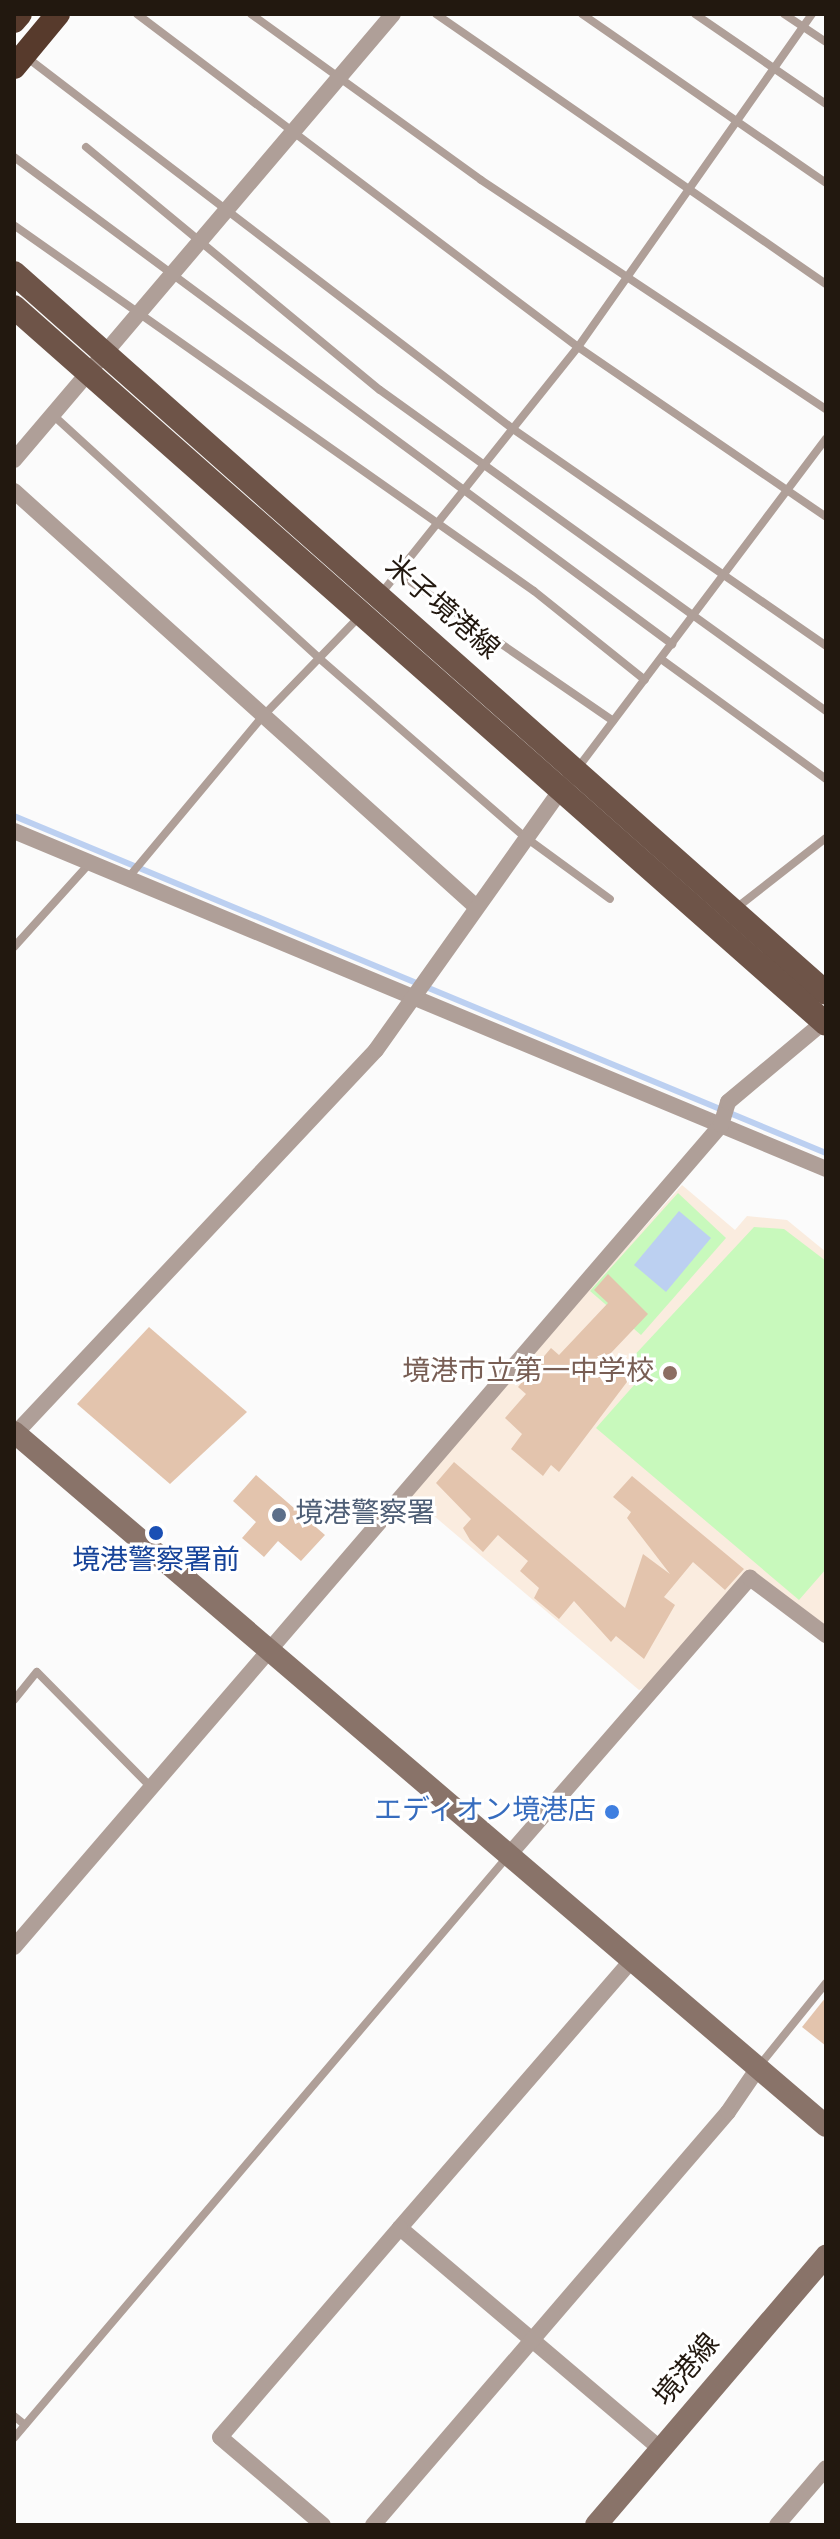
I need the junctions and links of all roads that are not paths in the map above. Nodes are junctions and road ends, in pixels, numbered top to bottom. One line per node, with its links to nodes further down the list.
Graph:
1 (20, 14): 11 (highway)
2 (58, 14): 14 (highway)
3 (137, 14): 19 (lane)
4 (251, 14): 16 (lane)
5 (393, 14): 16 (street)
6 (436, 14): 23 (lane)
7 (582, 14): 18 (lane)
8 (695, 14): 15 (lane)
9 (784, 14): 12 (lane)
10 (812, 14): 12 (lane)
11 (14, 21)
12 (803, 27): 13 (lane); 15 (lane)
13 (826, 42)
14 (19, 61): 24 (lane)
15 (777, 69): 17 (lane); 18 (lane)
16 (343, 77): 19 (street); 29 (lane)
17 (826, 104)
18 (740, 118): 22 (lane); 23 (lane)
19 (297, 131): 24 (street); 33 (lane)
20 (86, 147): 26 (lane)
21 (14, 157): 27 (lane)
22 (826, 183)
23 (688, 192): 29 (lane); 30 (lane)
24 (228, 210): 26 (street); 38 (lane)
25 (15, 226): 32 (lane)
26 (204, 239): 27 (street); 41 (lane)
27 (177, 272): 32 (street); 43 (lane)
28 (14, 273): 34 (main road, 米子境港線)
29 (627, 277): 33 (lane); 36 (lane)
30 (826, 284)
31 (14, 307): 35 (main road, 米子境港線)
32 (144, 311): 34 (street); 46 (lane)
33 (578, 347): 38 (lane); 44 (lane)
34 (106, 355): 35 (street); 49 (main road, 米子境港線)
35 (89, 375): 37 (street); 50 (main road, 米子境港線)
36 (826, 409)
37 (54, 416): 40 (street); 54 (lane)
38 (513, 429): 41 (lane); 48 (lane)
39 (826, 438): 44 (lane)
40 (14, 460)
41 (483, 466): 43 (lane); 51 (lane)
42 (14, 491): 58 (street)
43 (463, 491): 46 (lane); 52 (lane)
44 (787, 493): 45 (lane); 48 (lane)
45 (826, 517)
46 (437, 524): 47 (lane); 56 (lane)
47 (398, 573): 49 (lane); 59 (lane)
48 (724, 575): 51 (lane); 53 (lane)
49 (380, 595): 50 (lane); 60 (main road, 米子境港線)
50 (361, 615): 54 (lane); 62 (main road, 米子境港線)
51 (694, 615): 52 (lane); 57 (lane)
52 (672, 644): 55 (lane)
53 (826, 646)
54 (320, 659): 58 (lane); 64 (lane)
55 (661, 659): 56 (lane); 61 (lane)
56 (645, 680): 59 (lane)
57 (826, 711)
58 (263, 716): 67 (lane); 69 (street)
59 (613, 721): 60 (lane)
60 (577, 769): 62 (street); 70 (main road, 米子境港線)
61 (826, 779)
62 (560, 791): 64 (street); 74 (main road, 米子境港線)
63 (14, 831): 66 (street)
64 (525, 837): 68 (lane); 69 (street)
65 (826, 838): 70 (lane)
66 (90, 863): 67 (street); 71 (lane)
67 (128, 879): 73 (street)
68 (610, 899)
69 (473, 904): 73 (street)
70 (733, 910): 72 (main road, 米子境港線)
71 (14, 947)
72 (826, 993)
73 (416, 997): 75 (street); 77 (street)
74 (825, 1022): 75 (street)
75 (721, 1125): 76 (street); 79 (street)
76 (826, 1169)
77 (14, 1434): 79 (street)
78 (826, 1635): 82 (street)
79 (265, 1649): 81 (street); 82 (street)
80 (14, 1700): 81 (lane)
81 (151, 1787): 83 (street)
82 (508, 1856): 84 (street); 92 (lane)
83 (14, 1947)
84 (631, 1961): 86 (street); 88 (street)
85 (826, 1983): 86 (lane)
86 (758, 2068): 87 (street); 90 (street)
87 (826, 2126)
88 (400, 2228): 90 (street); 97 (street)
89 (826, 2256): 94 (street, 境港線)
90 (530, 2339): 94 (street); 98 (street)
91 (14, 2416): 92 (lane)
92 (25, 2425): 93 (lane)
93 (14, 2438)
94 (661, 2449): 99 (street, 境港線)
95 (826, 2468): 96 (street)
96 (780, 2524)
97 (323, 2525)
98 (373, 2525)
99 (596, 2525)

